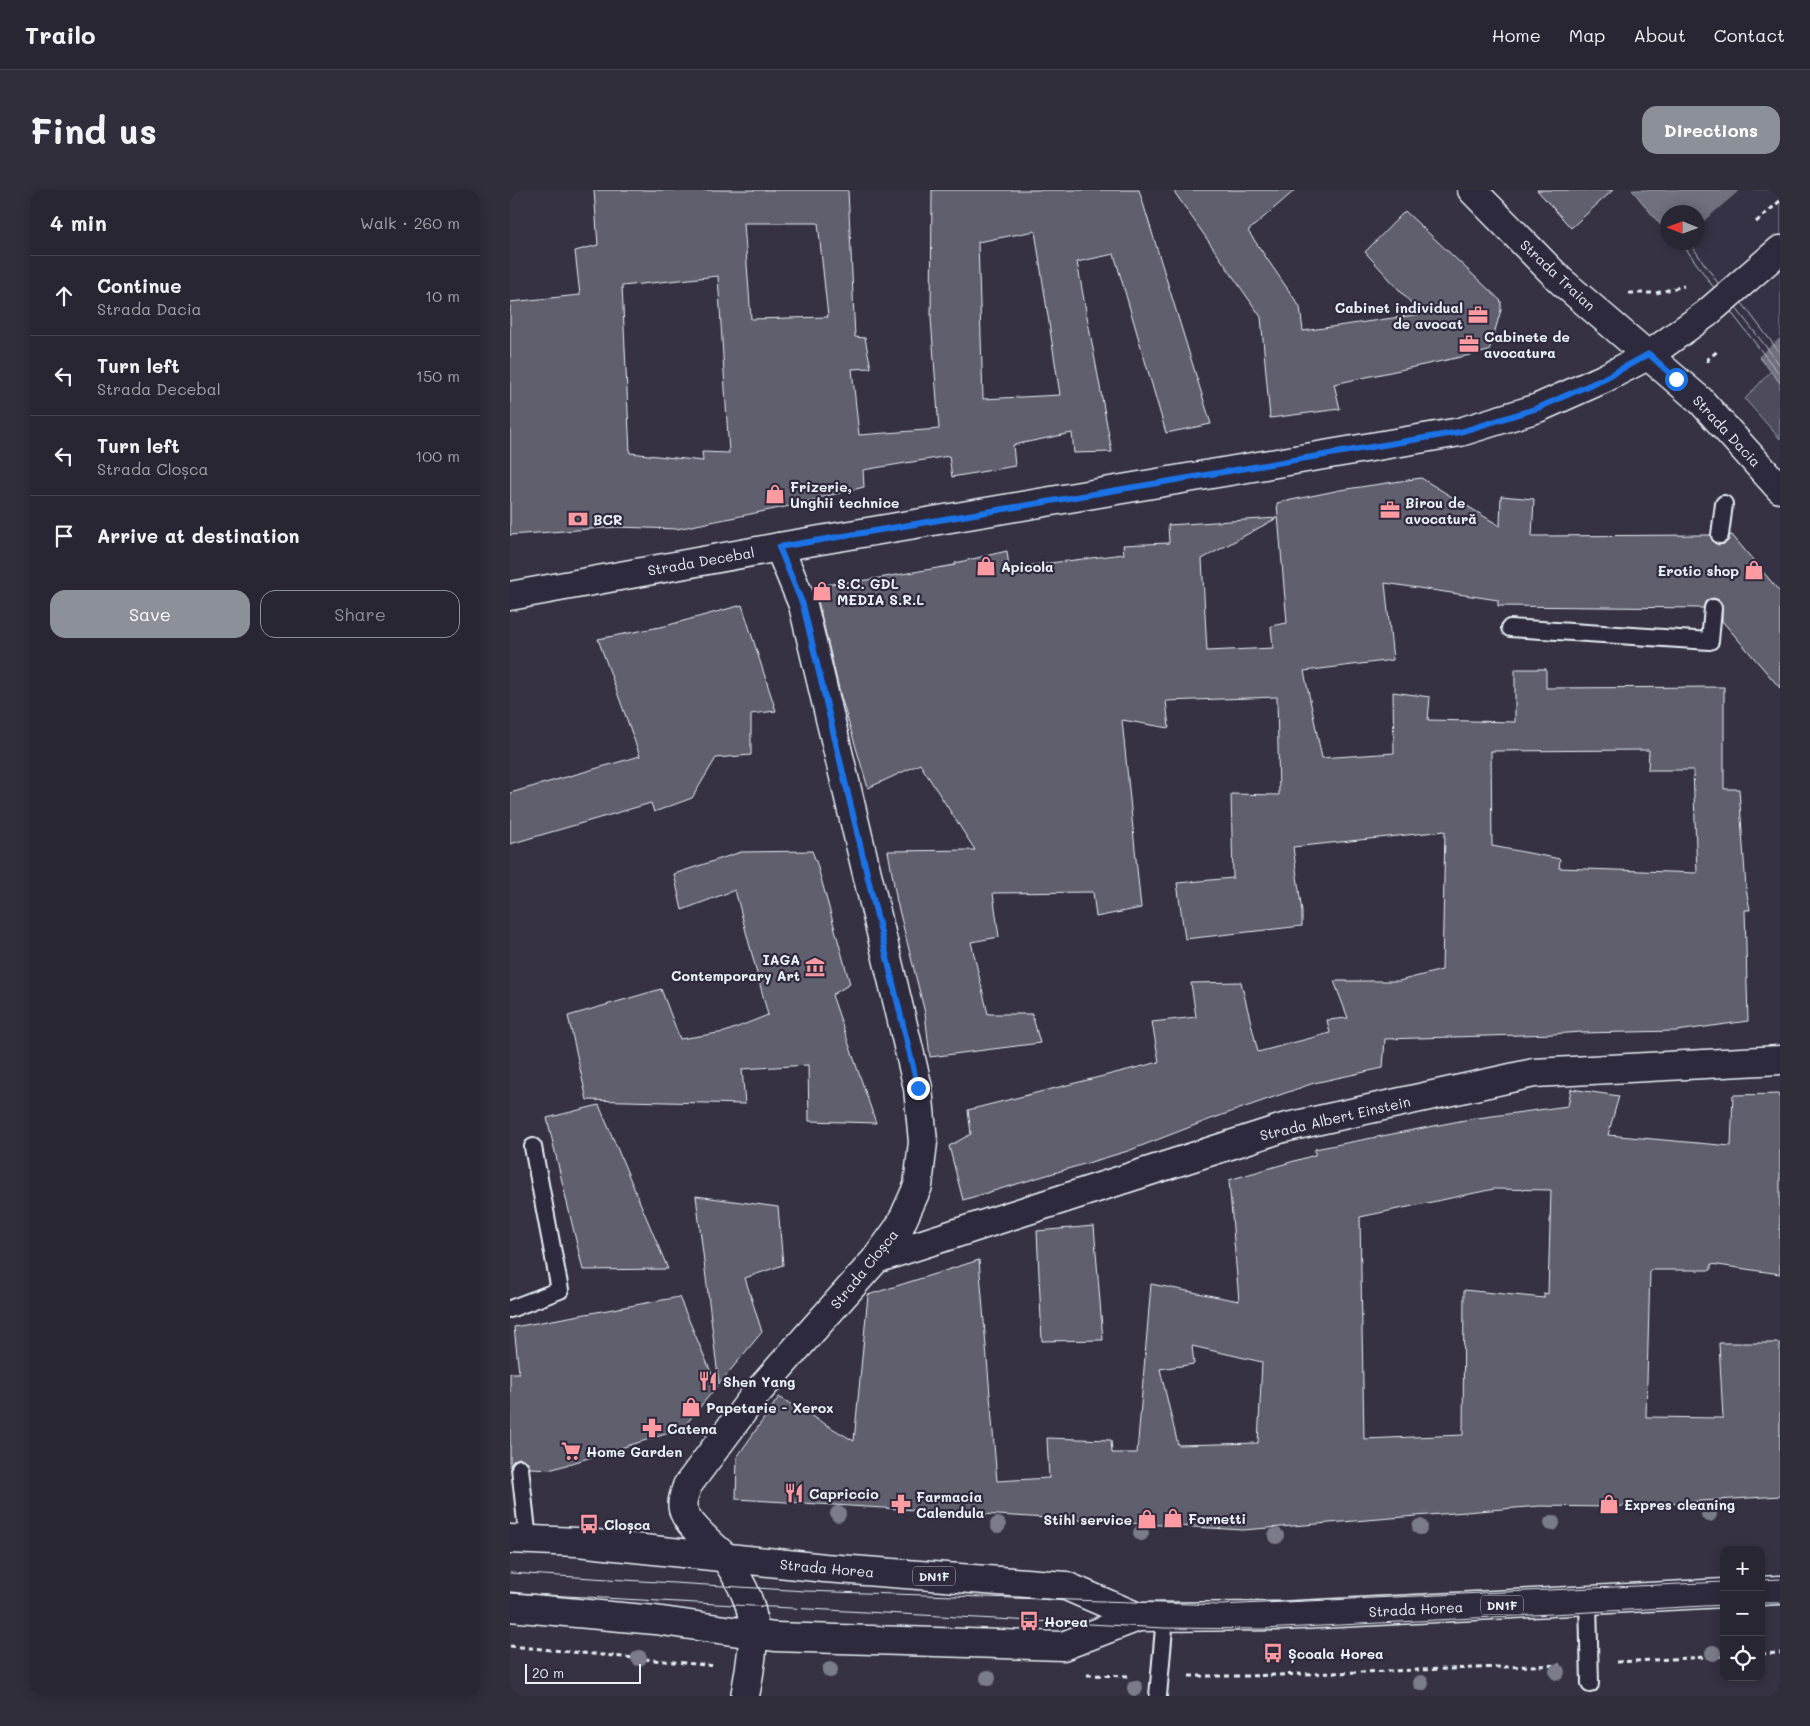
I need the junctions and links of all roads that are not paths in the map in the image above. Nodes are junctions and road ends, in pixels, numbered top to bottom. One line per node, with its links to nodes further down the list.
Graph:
1 (1472, 190): 3 (street, Strada Traian)
2 (1780, 250): 3 (street, Strada Decebal)
3 (1649, 354): 4 (street, Strada Dacia); 7 (street, Strada Decebal)
4 (1780, 489)
5 (1724, 504): 6 (lane)
6 (1720, 535)
7 (779, 547): 8 (street, Strada Decebal); 13 (street, Strada Cloșca)
8 (510, 596)
9 (1713, 608): 10 (lane)
10 (1510, 628)
11 (1780, 1060): 13 (street, Strada Albert Einstein)
12 (533, 1147): 14 (lane)
13 (876, 1258): 17 (street, Strada Cloșca)
14 (510, 1309)
15 (520, 1468): 16 (lane)
16 (519, 1539): 17 (street, Strada Horea / DN1F)
17 (725, 1557): 23 (street, Strada Horea / DN1F); 25 (street)
18 (1780, 1590): 19 (street)
19 (1765, 1591)
20 (1720, 1593): 21 (street, Strada Horea / DN1F)
21 (1588, 1601): 24 (street, Strada Horea / DN1F); 26 (lane)
22 (510, 1607): 25 (street, Strada Horea / DN1F)
23 (1138, 1617): 24 (street, Strada Horea / DN1F); 25 (street, Strada Horea / DN1F)
24 (1165, 1617): 28 (lane)
25 (752, 1635): 27 (street)
26 (1590, 1684)
27 (745, 1696)
28 (1158, 1696)

